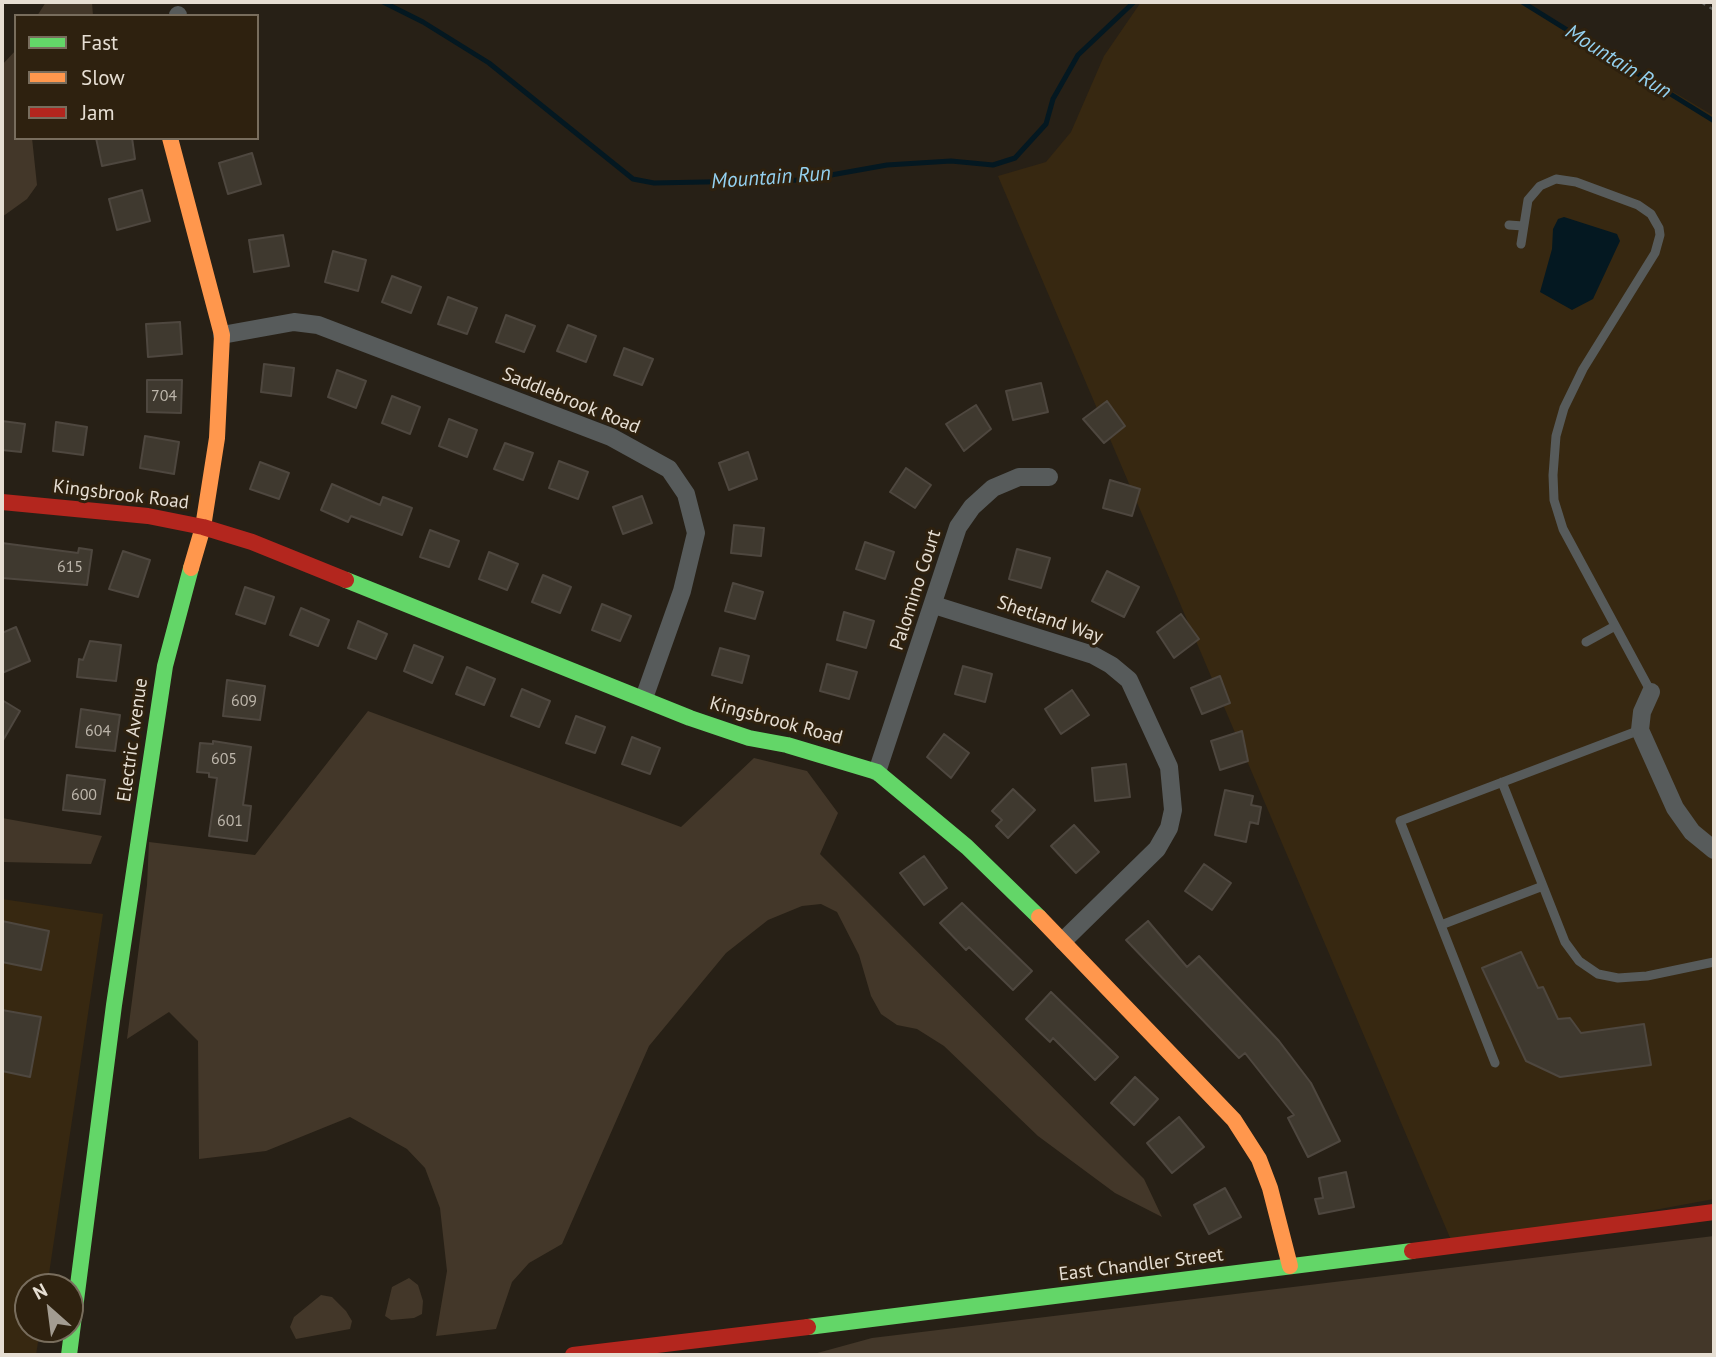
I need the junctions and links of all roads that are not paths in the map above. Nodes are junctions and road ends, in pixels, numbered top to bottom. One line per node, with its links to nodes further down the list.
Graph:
1 (171, 140): 5 (street, Electric Avenue)
2 (1508, 225): 3 (lane)
3 (1523, 226): 4 (lane); 10 (lane)
4 (1521, 244)
5 (222, 335): 8 (street, Electric Avenue); 13 (street, Saddlebrook Road)
6 (1049, 477): 9 (street, Palomino Court)
7 (2, 502): 8 (street, Kingsbrook Road)
8 (203, 527): 13 (street, Kingsbrook Road); 25 (street, Electric Avenue)
9 (934, 605): 15 (street, Palomino Court); 20 (street, Shetland Way)
10 (1615, 626): 11 (lane); 12 (lane)
11 (1586, 642)
12 (1651, 692): 14 (street)
13 (644, 698): 15 (street, Kingsbrook Road)
14 (1640, 730): 16 (lane); 17 (street)
15 (877, 772): 20 (street, Kingsbrook Road)
16 (1502, 782): 18 (lane); 19 (lane)
17 (1714, 850)
18 (1543, 886): 19 (lane); 21 (lane)
19 (1441, 925): 22 (lane)
20 (1063, 942): 24 (street, Kingsbrook Road)
21 (1714, 962)
22 (1495, 1063)
23 (1714, 1212): 24 (street, East Chandler Street)
24 (1290, 1266): 26 (street, East Chandler Street)
25 (69, 1355)
26 (573, 1355)

